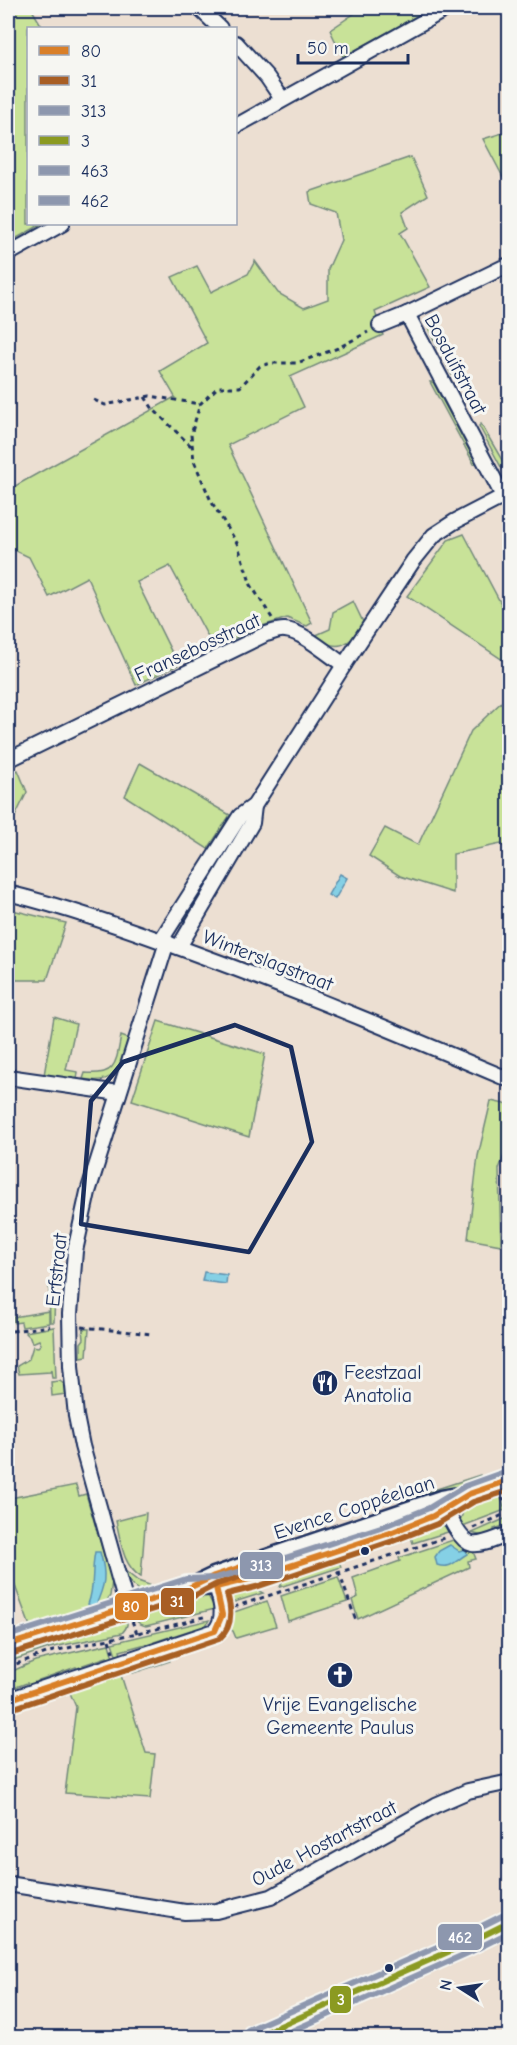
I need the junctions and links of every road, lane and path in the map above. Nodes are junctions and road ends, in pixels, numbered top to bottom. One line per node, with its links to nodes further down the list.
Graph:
1 (199, 8): 3 (street)
2 (448, 8): 5 (street)
3 (219, 27)
4 (237, 44): 5 (street)
5 (282, 99): 6 (street)
6 (237, 125)
7 (60, 225): 8 (street)
8 (8, 255)
9 (506, 266): 10 (street, Bosduifstraat)
10 (407, 314): 11 (street, Bosduifstraat); 16 (street, Bosduifstraat)
11 (380, 325): 14 (path)
12 (144, 396): 13 (path); 14 (path); 15 (path)
13 (94, 400)
14 (200, 404): 15 (path)
15 (192, 448): 17 (path)
16 (506, 495): 18 (street)
17 (277, 625)
18 (344, 665): 19 (street, Fransebosstraat); 21 (street, Erfstraat)
19 (8, 760)
20 (8, 893): 21 (street, Winterslagstraat)
21 (169, 943): 23 (street, Winterslagstraat); 24 (street, Erfstraat)
22 (8, 1077): 24 (street)
23 (510, 1080)
24 (119, 1093): 36 (street, Erfstraat)
25 (50, 1326): 27 (path)
26 (82, 1327): 28 (path)
27 (12, 1331)
28 (152, 1334)
29 (510, 1480): 30 (street, Evence Coppéelaan)
30 (443, 1504): 32 (street); 35 (street, Evence Coppéelaan)
31 (510, 1512): 32 (path)
32 (459, 1533): 33 (street); 34 (path)
33 (510, 1534)
34 (339, 1572): 37 (path); 38 (path)
35 (215, 1581): 36 (street, Evence Coppéelaan); 37 (street)
36 (127, 1607): 39 (street, Evence Coppéelaan)
37 (223, 1611): 40 (path); 41 (street)
38 (356, 1621)
39 (8, 1645)
40 (8, 1666)
41 (8, 1700)
42 (510, 1782): 43 (street, Oude Hostartstraat)
43 (8, 1884)
44 (510, 1922): 45 (street)
45 (252, 2037)

